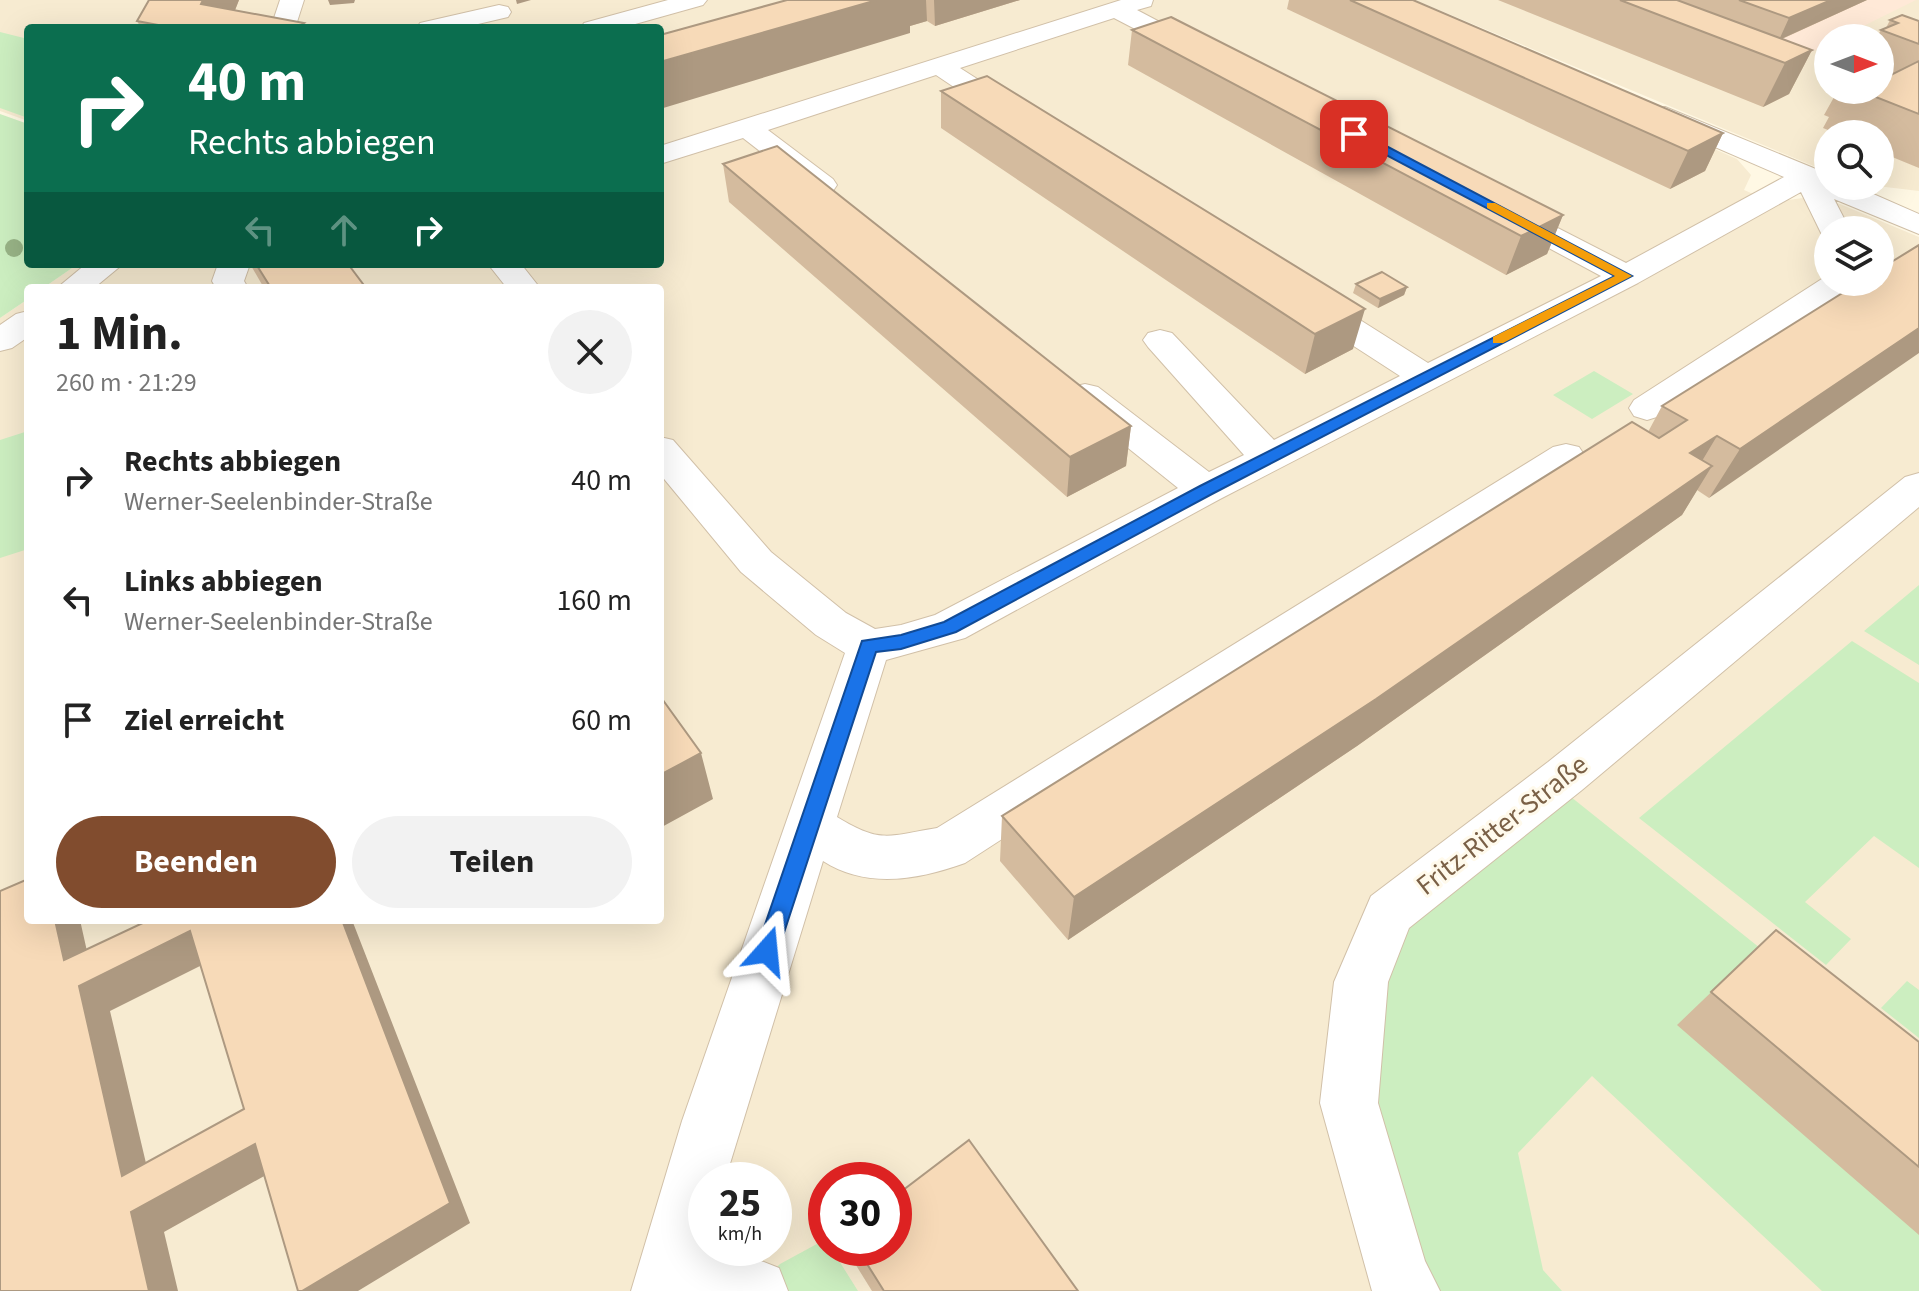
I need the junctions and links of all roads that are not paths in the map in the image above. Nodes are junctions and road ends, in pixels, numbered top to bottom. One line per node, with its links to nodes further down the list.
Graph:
1 (292, 0): 6 (street)
2 (695, 0): 9 (street)
3 (1144, 0): 5 (street)
4 (491, 6): 7 (street); 8 (street)
5 (1116, 9): 10 (street); 11 (street)
6 (284, 24)
7 (440, 24)
8 (515, 24)
9 (608, 24)
10 (1219, 63)
11 (939, 66): 13 (street); 14 (street)
12 (1639, 104): 16 (street)
13 (747, 127): 15 (street); 20 (street)
14 (1037, 129)
15 (664, 154)
16 (1814, 179)
17 (1814, 186): 24 (street)
18 (1482, 200): 24 (street)
19 (1864, 200): 21 (street)
20 (848, 206)
21 (1918, 223)
22 (101, 268): 25 (street)
23 (507, 268): 26 (street)
24 (1626, 276): 32 (street)
25 (79, 284)
26 (521, 284)
27 (1288, 289): 32 (street)
28 (1819, 296): 34 (street)
29 (24, 324): 31 (street)
30 (1160, 340): 37 (street)
31 (0, 341)
32 (1426, 377): 37 (street)
33 (1066, 379): 39 (street)
34 (1647, 408)
35 (664, 454): 40 (street)
36 (1566, 456): 41 (street)
37 (1269, 458): 39 (street)
38 (1919, 486): 44 (street, Fritz-Ritter-Straße)
39 (1206, 490): 40 (street)
40 (869, 646): 41 (street)
41 (808, 825): 42 (street)
42 (666, 1279): 43 (street)
43 (756, 1291)
44 (1408, 1291)

